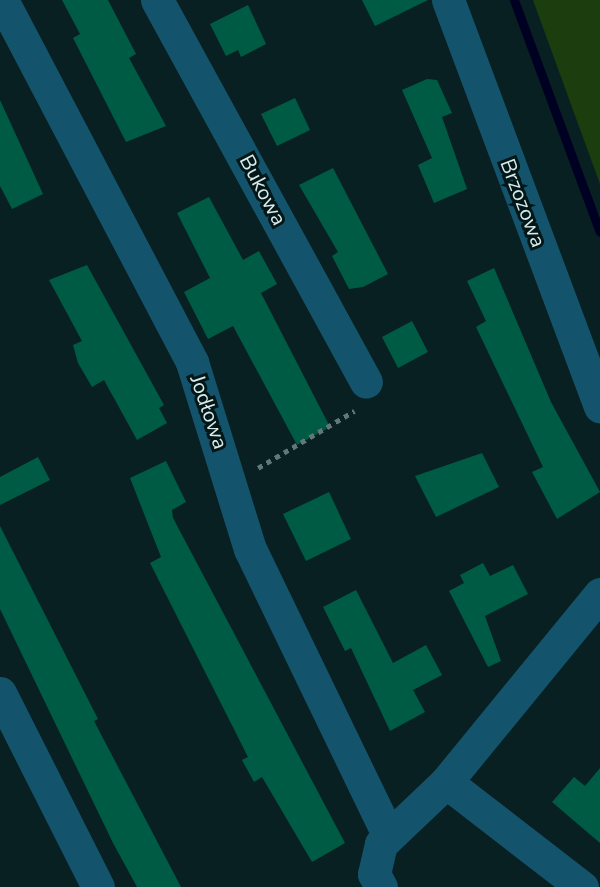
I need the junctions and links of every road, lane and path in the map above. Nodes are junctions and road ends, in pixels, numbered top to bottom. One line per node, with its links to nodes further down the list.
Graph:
1 (2, 0): 6 (street, Jodłowa)
2 (157, 0): 4 (street, Bukowa)
3 (448, 0): 5 (street, Brzozowa)
4 (366, 382): 6 (path)
5 (600, 406)
6 (231, 480): 10 (street, Jodłowa)
7 (600, 594): 9 (street)
8 (0, 693): 11 (street)
9 (446, 782): 10 (street); 13 (street)
10 (388, 835): 12 (street)
11 (98, 887)
12 (381, 887)
13 (582, 887)

